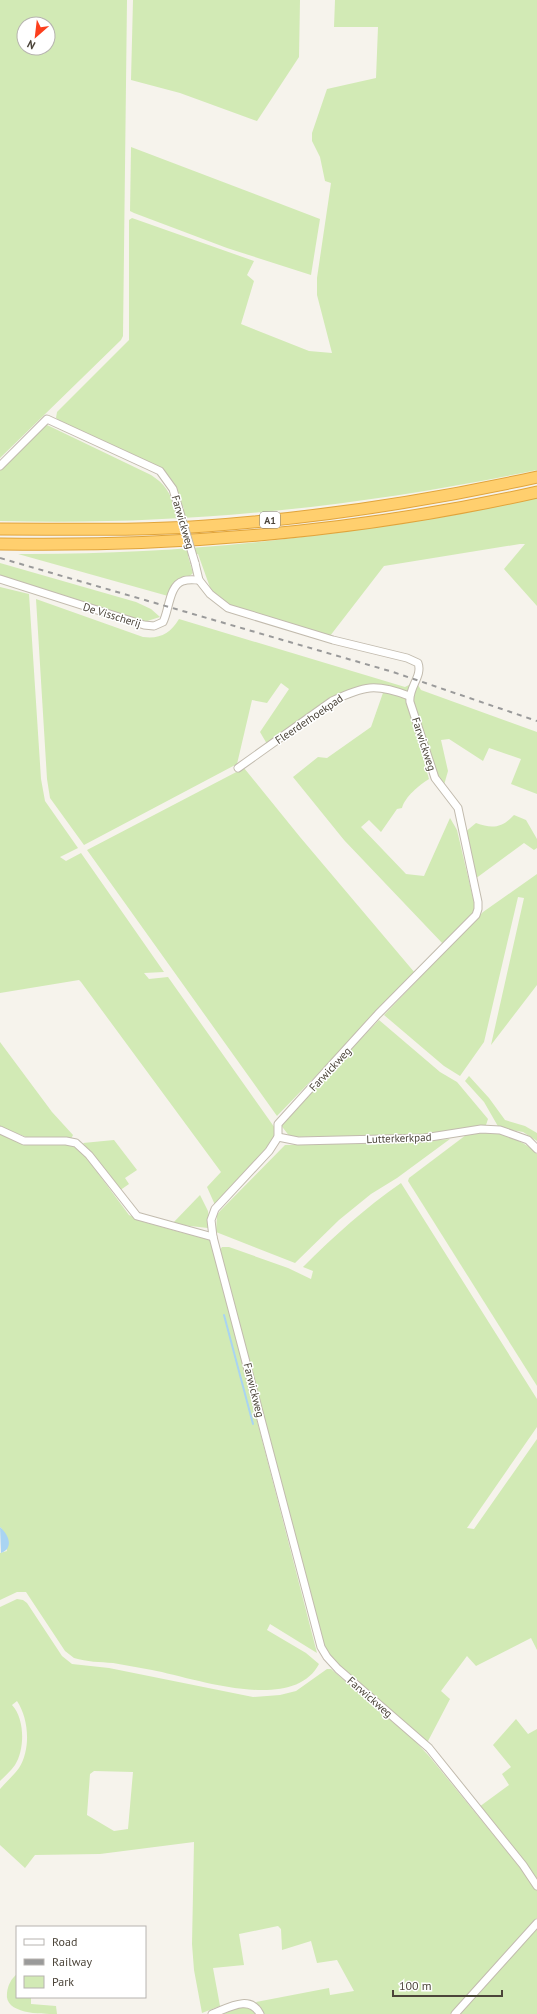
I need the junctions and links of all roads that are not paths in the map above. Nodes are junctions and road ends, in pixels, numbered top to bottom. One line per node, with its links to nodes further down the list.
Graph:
1 (0, 466): 7 (street, Farwickweg, bridge)
2 (537, 477): 4 (highway, A1)
3 (537, 492): 5 (highway, A1)
4 (0, 529)
5 (0, 544)
6 (0, 579): 7 (street, De Visscherij)
7 (199, 580): 8 (street, Farwickweg)
8 (409, 696): 9 (street, Fleerderhoekpad); 11 (street, Farwickweg)
9 (238, 768)
10 (0, 1130): 13 (street)
11 (278, 1138): 12 (street, Lutterkerkpad); 13 (street, Farwickweg)
12 (537, 1149)
13 (213, 1237): 14 (street, Farwickweg)
14 (537, 1886)
15 (537, 1923): 18 (street)
16 (212, 2014): 17 (street)
17 (260, 2014)
18 (455, 2014)

